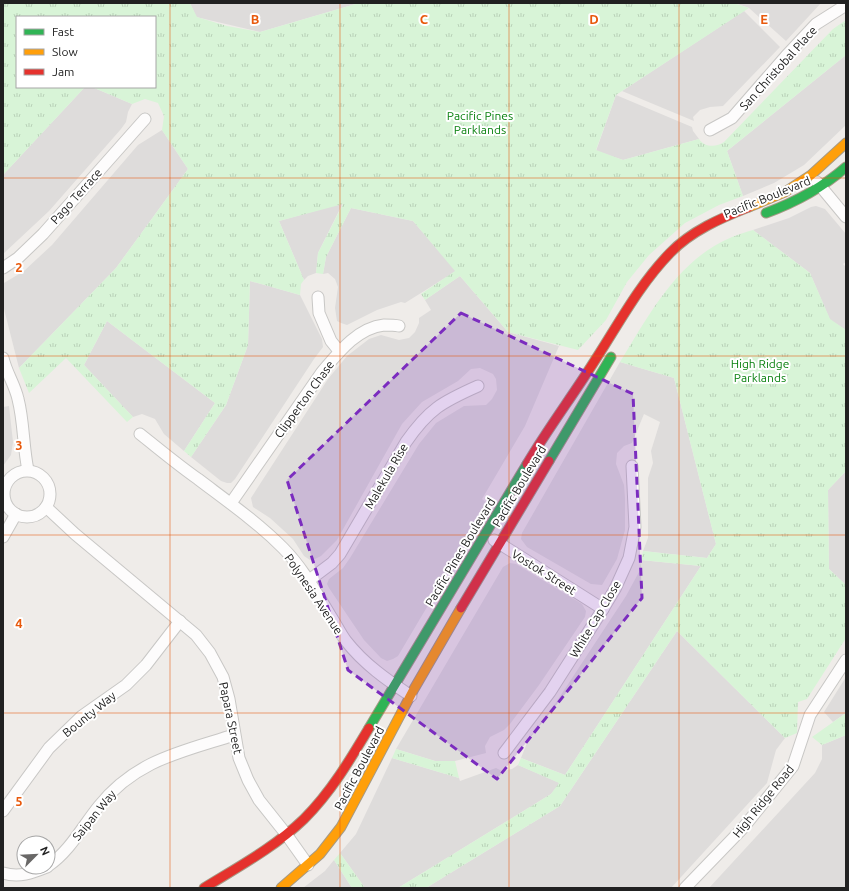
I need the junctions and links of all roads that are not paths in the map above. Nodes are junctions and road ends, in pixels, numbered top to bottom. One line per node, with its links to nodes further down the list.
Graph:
1 (846, 5): 3 (street, San Christobal Place)
2 (145, 119): 14 (street, Pago Terrace)
3 (710, 130)
4 (846, 143): 6 (main road, Pacific Boulevard)
5 (846, 168): 7 (main road, Pacific Boulevard)
6 (811, 175): 7 (street); 8 (main road, Pacific Boulevard)
7 (822, 187): 9 (main road, Pacific Boulevard); 10 (street)
8 (725, 216): 29 (main road, Pacific Pines Boulevard)
9 (757, 216)
10 (846, 217)
11 (735, 223): 12 (main road, Pacific Boulevard)
12 (722, 229)
13 (671, 265): 15 (main road)
14 (3, 268)
15 (658, 282)
16 (318, 297): 19 (street)
17 (400, 326): 19 (street, Clipperton Chase)
18 (617, 346): 31 (main road, Pacific Boulevard)
19 (339, 351): 26 (street, Clipperton Chase)
20 (3, 358): 24 (street)
21 (478, 386): 32 (street, Malekula Rise)
22 (140, 434): 26 (street, Polynesia Avenue)
23 (632, 466): 33 (street, White Cap Close)
24 (28, 470): 25 (street); 27 (street)
25 (4, 490): 28 (street)
26 (231, 503): 32 (street, Polynesia Avenue)
27 (46, 507): 28 (street); 34 (street, Papara Street)
28 (16, 514): 30 (street)
29 (484, 534): 31 (street, Vostok Street); 36 (main road, Pacific Pines Boulevard)
30 (3, 537)
31 (498, 543): 33 (street, Vostok Street); 37 (main road, Pacific Boulevard)
32 (308, 581): 36 (street, Polynesia Avenue)
33 (603, 609): 39 (street, White Cap Close)
34 (180, 621): 38 (street, Papara Street); 40 (street, Bounty Way)
35 (846, 660): 48 (street, High Ridge Road)
36 (396, 686): 37 (street, Polynesia Avenue); 41 (main road, Pacific Pines Boulevard)
37 (411, 696): 43 (main road, Pacific Boulevard)
38 (234, 735): 41 (street, Papara Street); 42 (street, Saipan Way)
39 (504, 753)
40 (3, 811)
41 (286, 834): 43 (street, Papara Street); 46 (main road, Pacific Pines Boulevard)
42 (56, 860)
43 (308, 865): 47 (main road, Pacific Boulevard)
44 (3, 873): 45 (street, Saipan Way)
45 (19, 875)
46 (204, 888)
47 (281, 888)
48 (685, 888)

